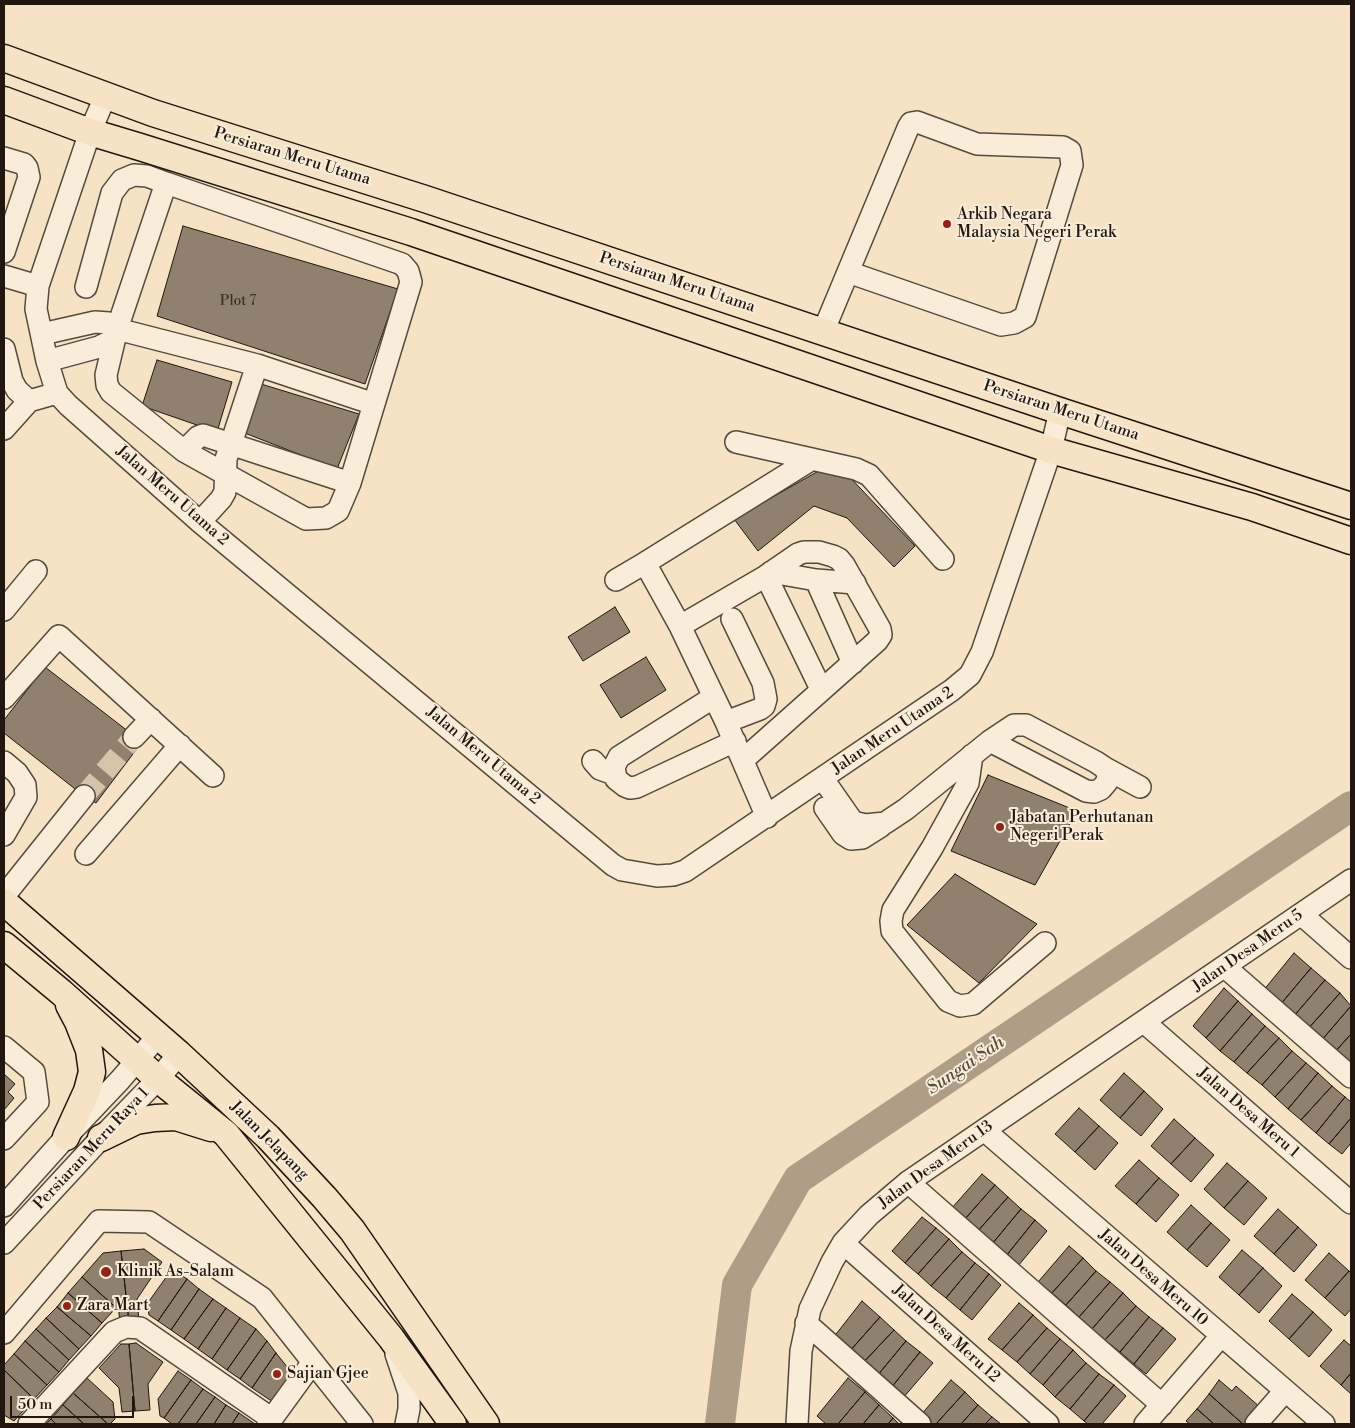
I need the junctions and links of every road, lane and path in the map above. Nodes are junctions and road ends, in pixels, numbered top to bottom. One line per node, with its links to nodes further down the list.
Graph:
1 (4, 58): 2 (main road, Persiaran Meru Utama)
2 (105, 97): 4 (street, Jalan Meru Utama 2); 14 (main road, Persiaran Meru Utama)
3 (4, 100): 4 (main road)
4 (90, 132): 11 (street, Jalan Meru Utama 2); 26 (main road)
5 (4, 158): 7 (street)
6 (166, 183): 12 (street); 13 (street); 21 (street)
7 (12, 205): 8 (street)
8 (5, 247)
9 (848, 272): 9 (street); 14 (street)
10 (4, 276): 11 (street)
11 (38, 286): 15 (street, Jalan Meru Utama 2)
12 (86, 287)
13 (117, 329): 15 (street); 17 (street); 18 (street); 27 (street)
14 (823, 332): 22 (main road, Persiaran Meru Utama)
15 (42, 334): 17 (street, Jalan Meru Utama 2)
16 (4, 349): 20 (street)
17 (47, 361): 19 (street, Jalan Meru Utama 2)
18 (257, 365): 21 (street); 25 (street)
19 (57, 393): 20 (street); 34 (street, Jalan Meru Utama 2)
20 (29, 401): 23 (street)
21 (374, 404): 31 (street)
22 (1060, 411): 26 (street, Jalan Meru Utama 2); 30 (main road, Persiaran Meru Utama)
23 (4, 429)
24 (736, 442): 28 (street)
25 (230, 444): 27 (street); 29 (street); 31 (street)
26 (1051, 450): 33 (main road); 62 (street, Jalan Meru Utama 2)
27 (184, 451): 29 (street)
28 (812, 459): 36 (street); 37 (street)
29 (226, 474): 31 (street); 34 (street)
30 (1268, 477): 32 (main road, Persiaran Meru Utama); 33 (main road)
31 (350, 483)
32 (1351, 506)
33 (1252, 507): 35 (main road)
34 (200, 522): 67 (street, Jalan Meru Utama 2)
35 (1351, 541)
36 (943, 560)
37 (645, 563): 40 (street); 45 (street)
38 (36, 571): 43 (street)
39 (768, 574): 41 (street); 42 (street); 45 (street); 47 (street)
40 (616, 580)
41 (816, 580): 42 (street); 46 (street)
42 (855, 583): 46 (street)
43 (4, 610)
44 (732, 619): 51 (street)
45 (680, 626): 48 (street)
46 (852, 663): 47 (street)
47 (821, 690): 55 (street)
48 (714, 697): 51 (street); 60 (street)
49 (4, 698): 50 (street)
50 (151, 719): 52 (street); 54 (street)
51 (726, 722): 55 (street)
52 (134, 737)
53 (990, 741): 56 (street); 59 (street); 59 (street)
54 (180, 745): 61 (street); 69 (street)
55 (739, 751): 60 (street); 67 (street)
56 (972, 755): 62 (street); 74 (street)
57 (593, 761): 60 (street)
58 (4, 762): 65 (street)
59 (1105, 768): 63 (street)
60 (614, 774)
61 (213, 776)
62 (817, 783): 67 (street, Jalan Meru Utama 2)
63 (1140, 787)
64 (84, 796): 71 (street)
65 (26, 797): 66 (street); 68 (street)
66 (4, 816)
67 (766, 817)
68 (4, 835)
69 (86, 854)
70 (1351, 880): 73 (street, Jalan Desa Meru 5)
71 (4, 896)
72 (4, 902): 80 (main road, Jalan Jelapang)
73 (1301, 914): 76 (street); 77 (street, Jalan Desa Meru 5)
74 (1045, 943)
75 (4, 945): 78 (main road, Jalan Jelapang)
76 (1351, 958)
77 (1225, 967): 79 (street, Jalan Desa Meru 5); 84 (street)
78 (62, 993): 83 (main road, Jalan Jelapang); 88 (main road)
79 (1144, 1022): 86 (street, Jalan Desa Meru 13); 92 (street, Jalan Desa Meru 1)
80 (158, 1036): 82 (main road, Jalan Jelapang); 83 (street, Persiaran Meru Raya 1)
81 (4, 1046): 90 (street)
82 (179, 1054): 85 (street, Persiaran Meru Raya 1); 108 (main road, Jalan Jelapang)
83 (137, 1060): 85 (main road, Jalan Jelapang); 88 (street, Persiaran Meru Raya 1)
84 (1351, 1077)
85 (158, 1079): 87 (main road, Jalan Jelapang); 89 (street, Persiaran Meru Raya 1)
86 (984, 1130): 91 (street, Jalan Desa Meru 13); 98 (street, Jalan Desa Meru 10)
87 (226, 1134): 89 (main road); 99 (main road, Jalan Jelapang)
88 (66, 1137): 93 (street, Persiaran Meru Raya 1)
89 (101, 1138): 94 (street, Persiaran Meru Raya 1)
90 (4, 1139)
91 (908, 1182): 95 (street, Jalan Desa Meru 13); 102 (street)
92 (1349, 1198)
93 (4, 1206)
94 (4, 1243)
95 (844, 1243): 96 (street, Jalan Desa Meru 13); 111 (street, Jalan Desa Meru 12)
96 (806, 1323): 109 (street, Jalan Desa Meru 13); 110 (street)
97 (4, 1333): 100 (street)
98 (1221, 1336): 101 (street, Jalan Desa Meru 10); 102 (street)
99 (390, 1338): 106 (street); 107 (main road, Jalan Jelapang)
100 (313, 1362): 103 (street); 105 (street)
101 (1285, 1391): 113 (street); 114 (street, Jalan Desa Meru 10)
102 (1162, 1405): 112 (street)
103 (270, 1422): 104 (street)
104 (29, 1424)
105 (362, 1424)
106 (406, 1424)
107 (453, 1424)
108 (486, 1424)
109 (797, 1424)
110 (920, 1424)
111 (1048, 1424)
112 (1145, 1424)
113 (1256, 1424)
114 (1324, 1424)

